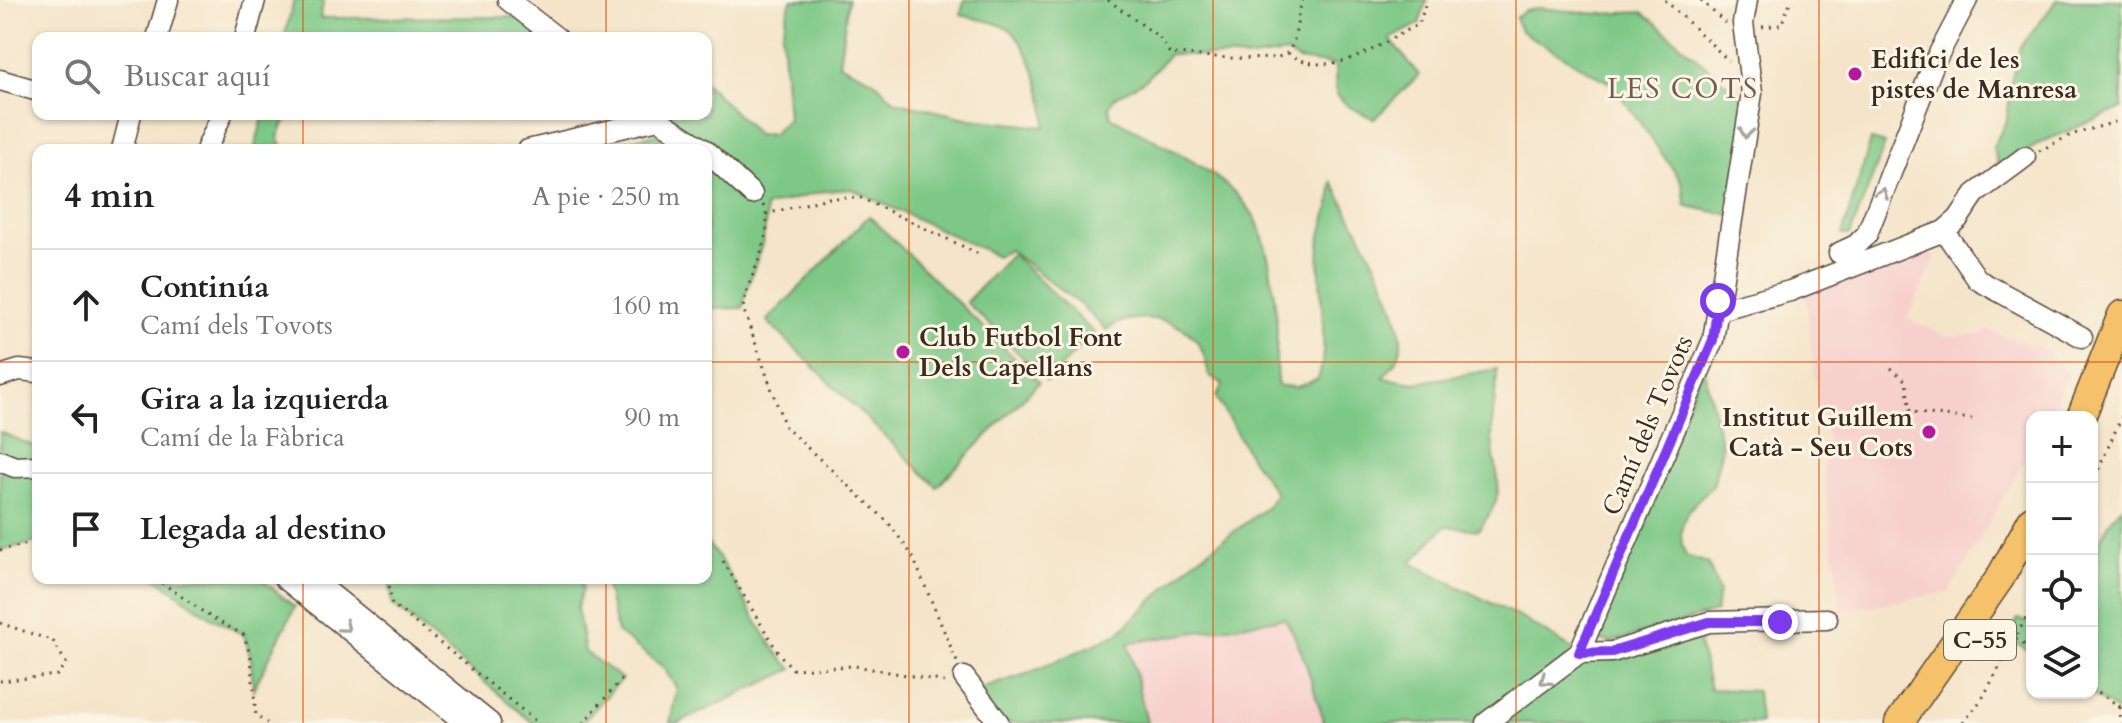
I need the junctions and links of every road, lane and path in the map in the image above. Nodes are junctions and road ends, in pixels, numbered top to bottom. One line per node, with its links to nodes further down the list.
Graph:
1 (168, 0): 13 (street)
2 (255, 0): 14 (street)
3 (508, 0): 15 (street)
4 (1108, 0): 16 (path)
5 (1303, 0): 16 (path)
6 (1427, 0): 16 (path)
7 (1665, 0): 17 (path)
8 (1701, 0): 12 (path)
9 (1747, 0): 12 (street, Camí dels Tovots)
10 (1791, 0): 12 (path)
11 (1967, 0): 34 (street, one-way to 11)
12 (1744, 28): 17 (street, Camí dels Tovots)
13 (159, 32)
14 (247, 32)
15 (549, 32)
16 (1287, 53)
17 (1750, 71): 36 (street, Camí dels Tovots, one-way to 36)
18 (0, 80): 19 (street)
19 (32, 89)
20 (130, 120): 25 (street)
21 (219, 120): 26 (street)
22 (641, 120): 27 (street)
23 (657, 120): 28 (street)
24 (2122, 120): 30 (path)
25 (124, 144)
26 (209, 144)
27 (551, 144)
28 (694, 144)
29 (712, 157): 31 (street)
30 (2025, 157): 33 (street)
31 (752, 194): 32 (path)
32 (766, 214): 35 (path); 66 (path)
33 (1944, 231): 36 (street); 38 (street)
34 (1839, 253)
35 (981, 255)
36 (1718, 310): 64 (street, Camí dels Tovots)
37 (2122, 315): 43 (highway)
38 (2082, 337)
39 (2122, 357): 44 (highway)
40 (1891, 368): 46 (path)
41 (32, 371): 42 (street)
42 (0, 376)
43 (2083, 411)
44 (2098, 415)
45 (2122, 416): 49 (path)
46 (1972, 419)
47 (0, 461): 48 (street)
48 (32, 467)
49 (2092, 483)
50 (2026, 531): 77 (highway, C-55)
51 (32, 543): 52 (path)
52 (0, 550)
53 (2030, 555): 78 (highway, C-55)
54 (723, 561): 66 (path)
55 (164, 584): 70 (path)
56 (291, 584): 71 (street, one-way to 71)
57 (318, 584): 72 (street)
58 (389, 584): 73 (path)
59 (1827, 619): 64 (street)
60 (2026, 619): 62 (path)
61 (0, 623): 67 (path)
62 (2016, 639): 63 (path); 79 (path)
63 (2026, 646)
64 (1579, 653): 76 (street, Camí dels Tovots, one-way to 76)
65 (622, 679): 74 (path)
66 (965, 680): 75 (street)
67 (0, 681)
68 (2098, 692): 69 (path)
69 (2121, 707): 80 (path)
70 (267, 723)
71 (465, 723)
72 (490, 723)
73 (538, 723)
74 (583, 723)
75 (999, 723)
76 (1486, 723)
77 (1899, 723)
78 (1920, 723)
79 (1963, 723)
80 (2121, 723)

